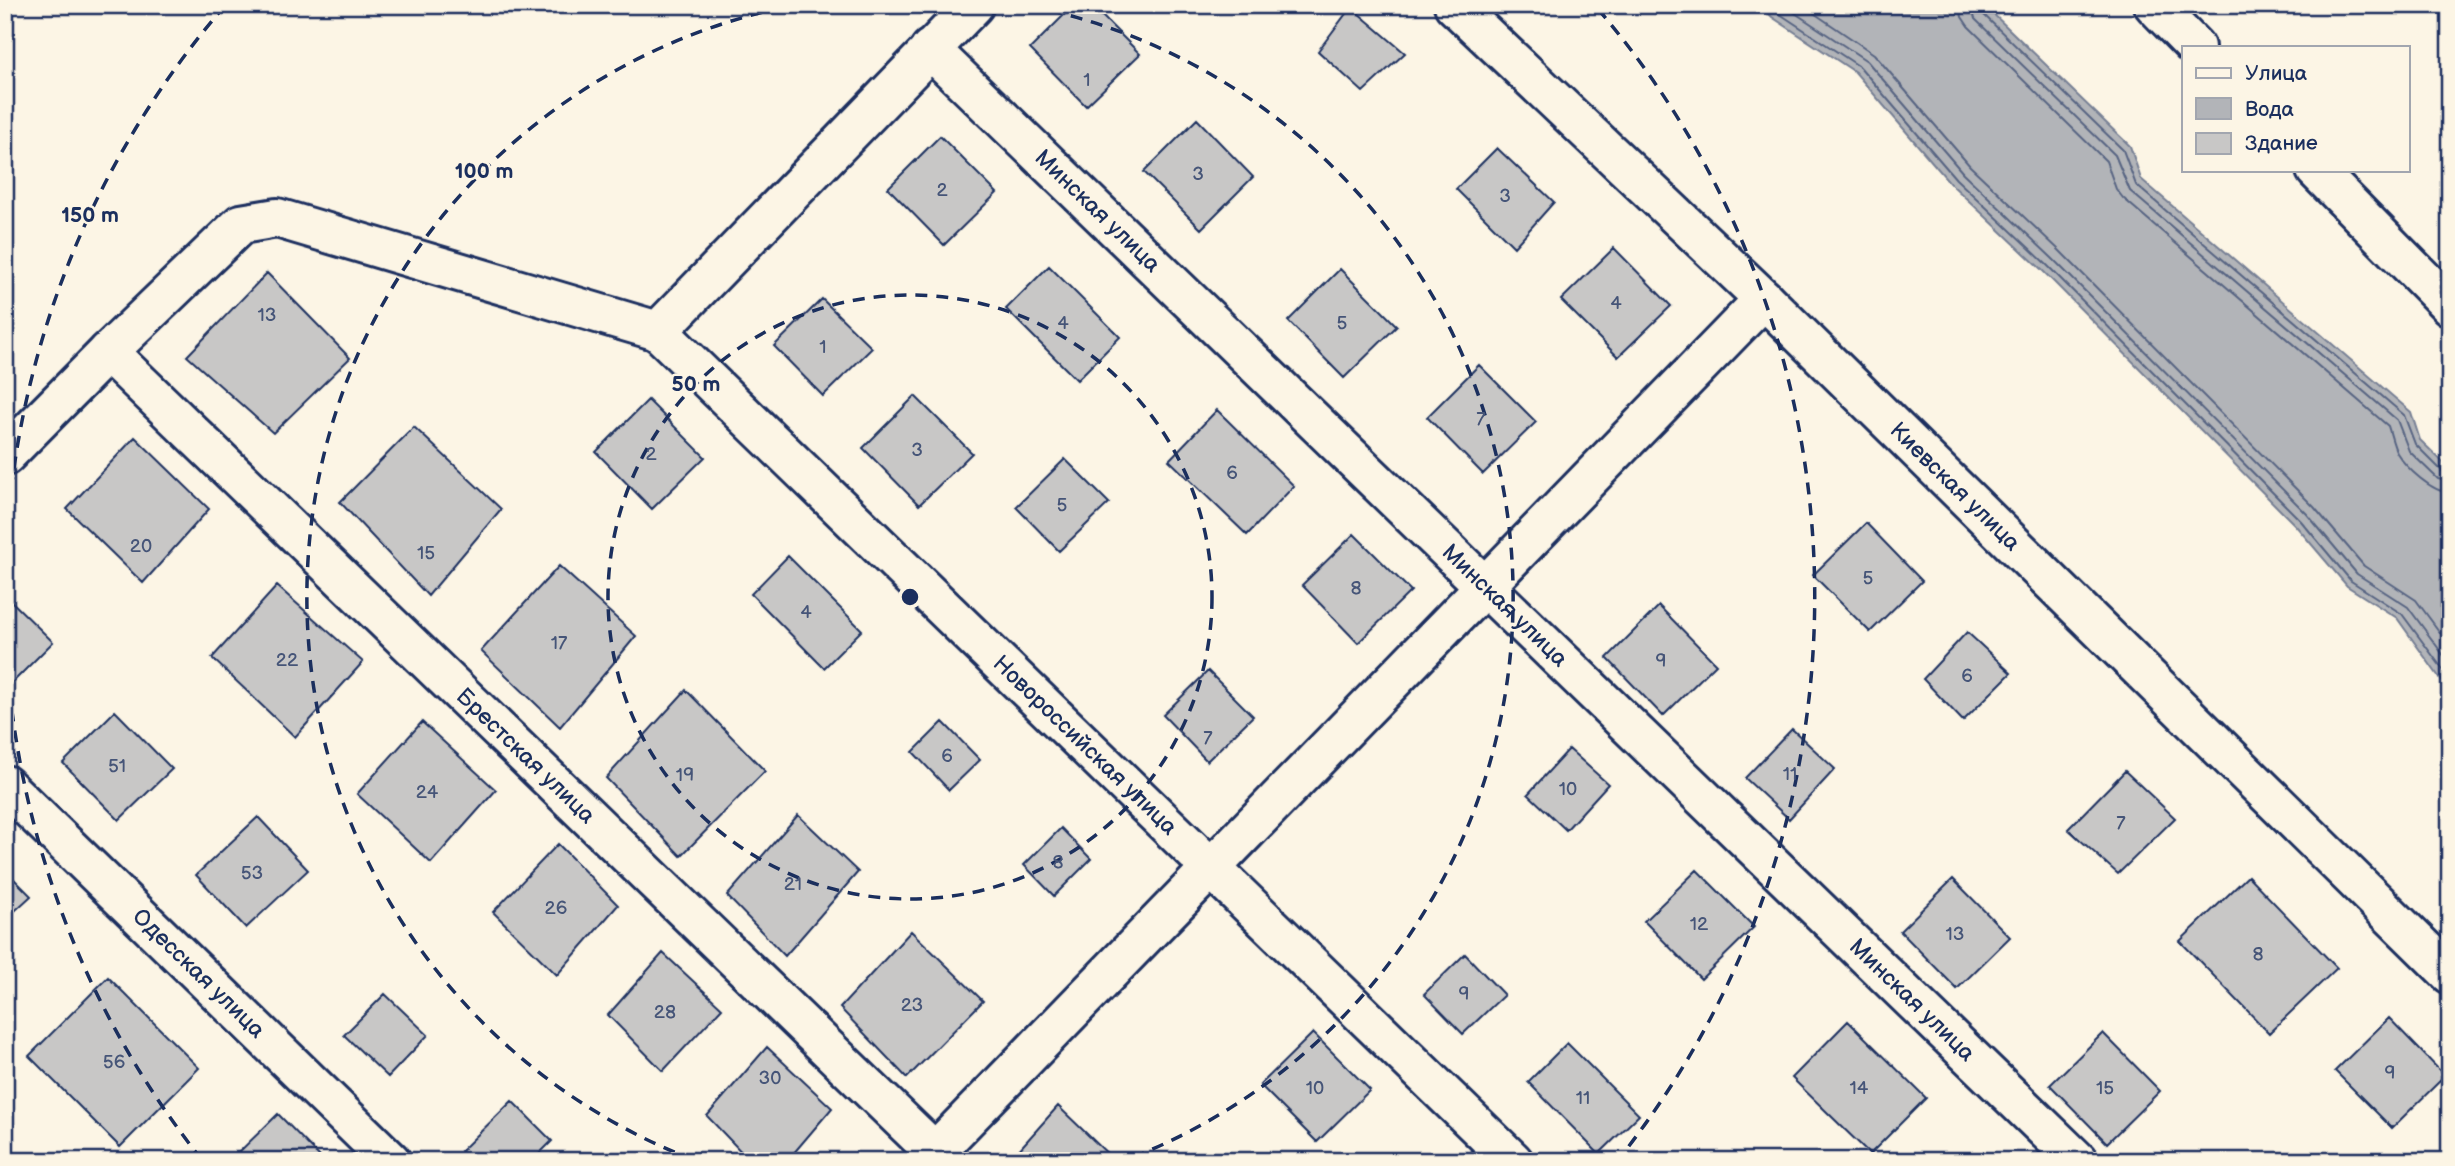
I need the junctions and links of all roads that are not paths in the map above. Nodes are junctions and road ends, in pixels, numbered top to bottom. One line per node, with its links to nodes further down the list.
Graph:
1 (974, 5): 5 (street)
2 (1454, 5): 7 (street, Киевская улица)
3 (2154, 5): 4 (street)
4 (2194, 46)
5 (930, 49): 9 (street); 12 (street, Минская улица)
6 (2318, 172): 8 (street)
7 (1764, 299): 12 (street); 15 (street, Киевская улица)
8 (2450, 306)
9 (658, 331): 10 (street); 14 (street, Новороссийская улица)
10 (108, 352): 11 (street); 16 (street, Брестская улица)
11 (5, 456)
12 (1483, 587): 14 (street); 19 (street, Минская улица)
13 (5, 785): 17 (street, Одесская улица)
14 (1211, 867): 16 (street); 18 (street, Новороссийская улица)
15 (2450, 974)
16 (935, 1158)
17 (391, 1161)
18 (1513, 1161)
19 (2078, 1161)

